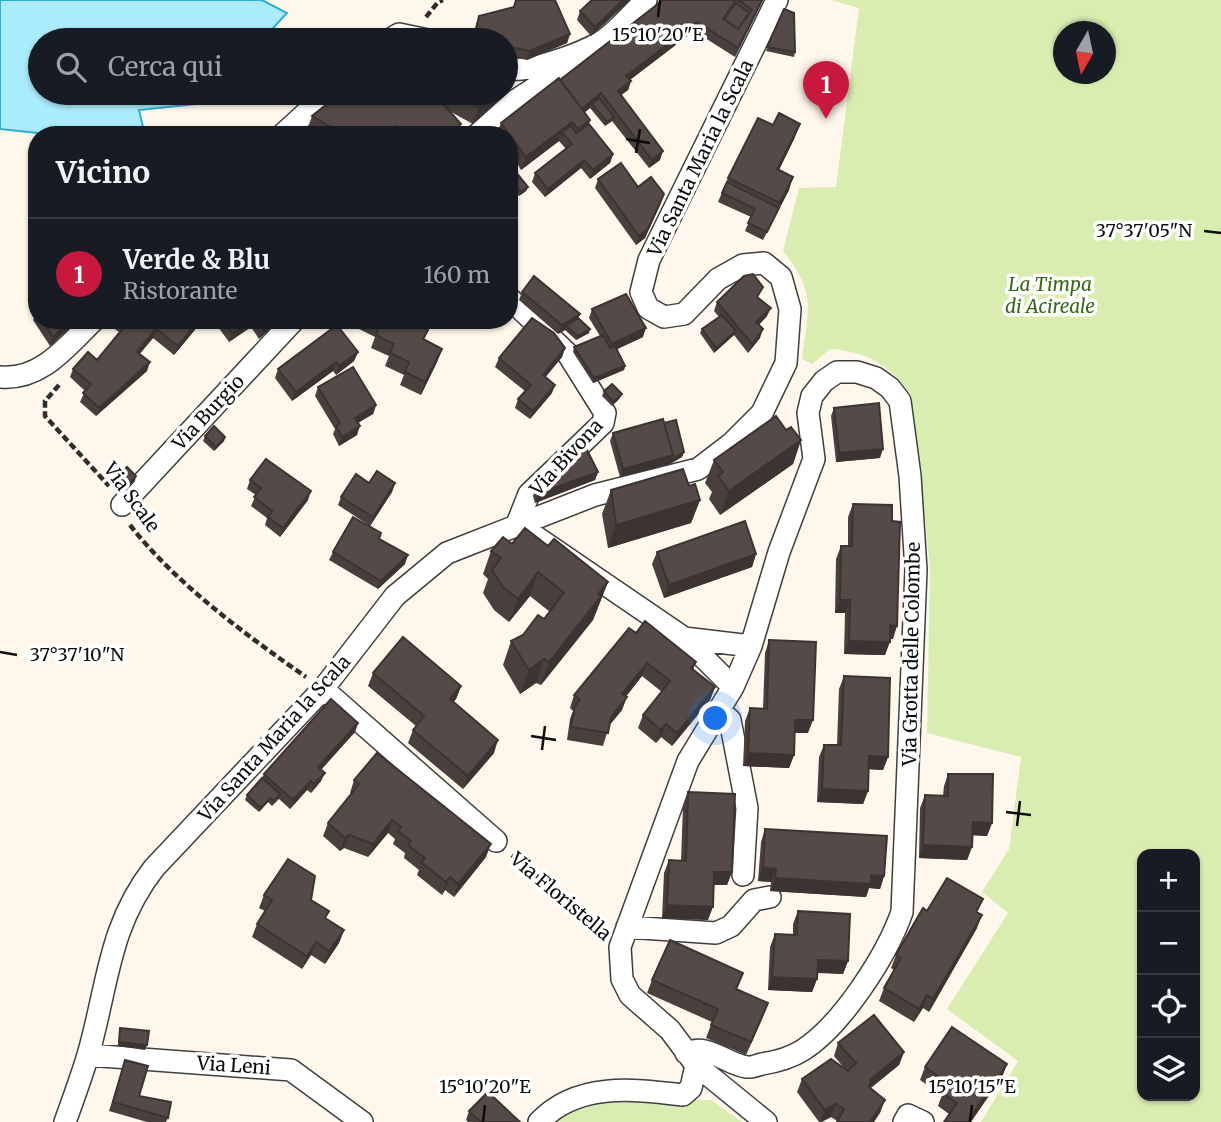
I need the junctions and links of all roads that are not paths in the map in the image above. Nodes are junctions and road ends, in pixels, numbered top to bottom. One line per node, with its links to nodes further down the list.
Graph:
1 (646, 0): 3 (street)
2 (777, 0): 15 (street, Via Santa Maria la Scala)
3 (602, 41): 4 (street); 5 (street)
4 (518, 72)
5 (518, 99)
6 (315, 105): 8 (street)
7 (510, 105): 9 (street)
8 (292, 126)
9 (487, 126)
10 (518, 307): 15 (street, Via Bivona)
11 (84, 329): 13 (street)
12 (286, 329): 14 (street, Via Burgio)
13 (0, 377)
14 (122, 505)
15 (517, 524): 16 (street); 19 (street, Via Santa Maria la Scala)
16 (684, 638): 17 (street); 18 (street)
17 (751, 646): 18 (street, Via Grotta delle Colombe); 26 (street, Via Grotta delle Colombe)
18 (733, 687): 20 (street, Via Grotta delle Colombe)
19 (323, 689): 21 (street, Via Floristella); 25 (street, Via Santa Maria la Scala)
20 (719, 710): 22 (street); 24 (street, Via Grotta delle Colombe)
21 (496, 841)
22 (743, 875)
23 (770, 897): 24 (street)
24 (623, 937): 26 (street, Via Floristella)
25 (88, 1055): 27 (street, Via Santa Maria la Scala); 28 (street, Via Leni)
26 (691, 1059): 29 (street); 30 (street, Via Floristella)
27 (65, 1122)
28 (362, 1122)
29 (539, 1122)
30 (766, 1122)
31 (904, 1122): 32 (street)
32 (923, 1122)

